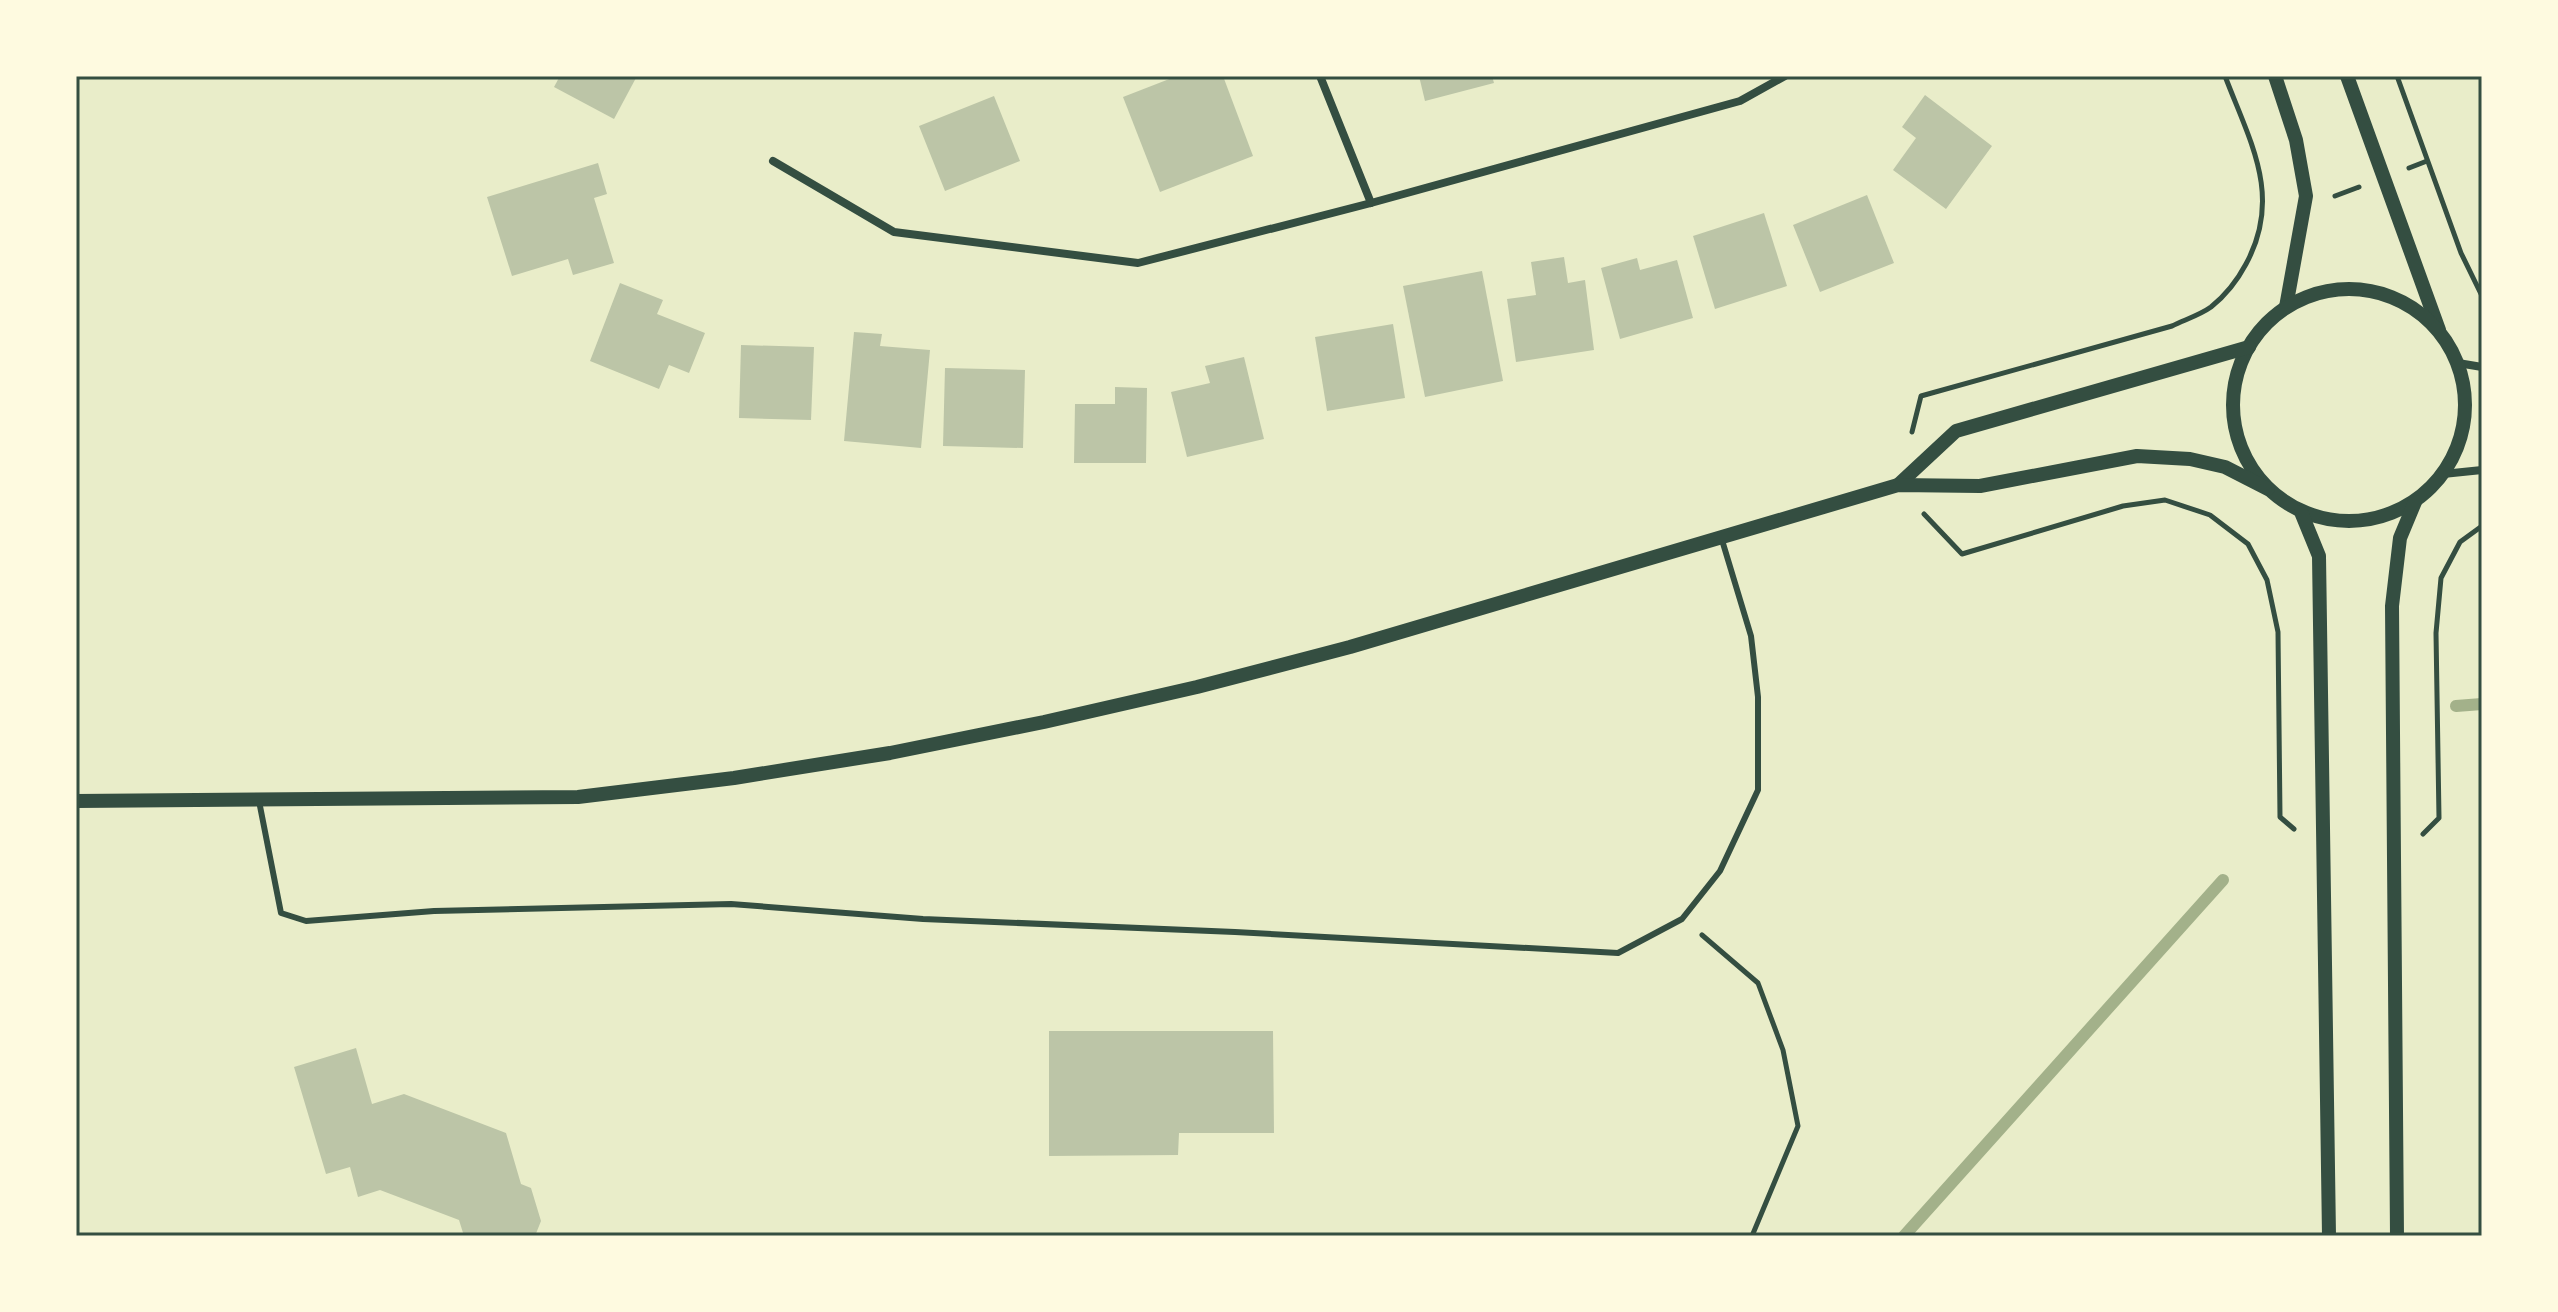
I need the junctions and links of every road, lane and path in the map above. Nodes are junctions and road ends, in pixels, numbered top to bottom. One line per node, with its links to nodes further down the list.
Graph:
1 (1320, 76): 11 (street)
2 (1785, 76): 11 (street)
3 (2225, 76): 15 (path)
4 (2275, 76): 10 (street)
5 (2347, 76): 9 (street)
6 (2397, 76): 8 (path)
7 (773, 161): 11 (street)
8 (2427, 161): 9 (path); 12 (path)
9 (2386, 177): 10 (path); 14 (street)
10 (2306, 196): 13 (street)
11 (1371, 203)
12 (2482, 296)
13 (2286, 307): 14 (street); 16 (street)
14 (2439, 331): 17 (street)
15 (2110, 344): 19 (path); 20 (path)
16 (2249, 347): 19 (street); 24 (street)
17 (2458, 363): 18 (street); 22 (street)
18 (2482, 367)
19 (2121, 383): 23 (street)
20 (1921, 396)
21 (2482, 470): 22 (street)
22 (2443, 474): 25 (street)
23 (1898, 485): 24 (street); 28 (street); 29 (path)
24 (2268, 489): 26 (street)
25 (2415, 502): 26 (street); 31 (street)
26 (2301, 512): 30 (street)
27 (2482, 526): 32 (path)
28 (1721, 536): 33 (street); 37 (lane)
29 (2278, 632): 30 (path); 35 (path)
30 (2320, 632): 39 (street)
31 (2393, 632): 32 (path); 40 (street)
32 (2436, 633): 36 (path)
33 (258, 799): 34 (street); 37 (lane)
34 (76, 801)
35 (2280, 817)
36 (2439, 818)
37 (1682, 919): 38 (path)
38 (1752, 1236)
39 (2329, 1236)
40 (2397, 1236)

